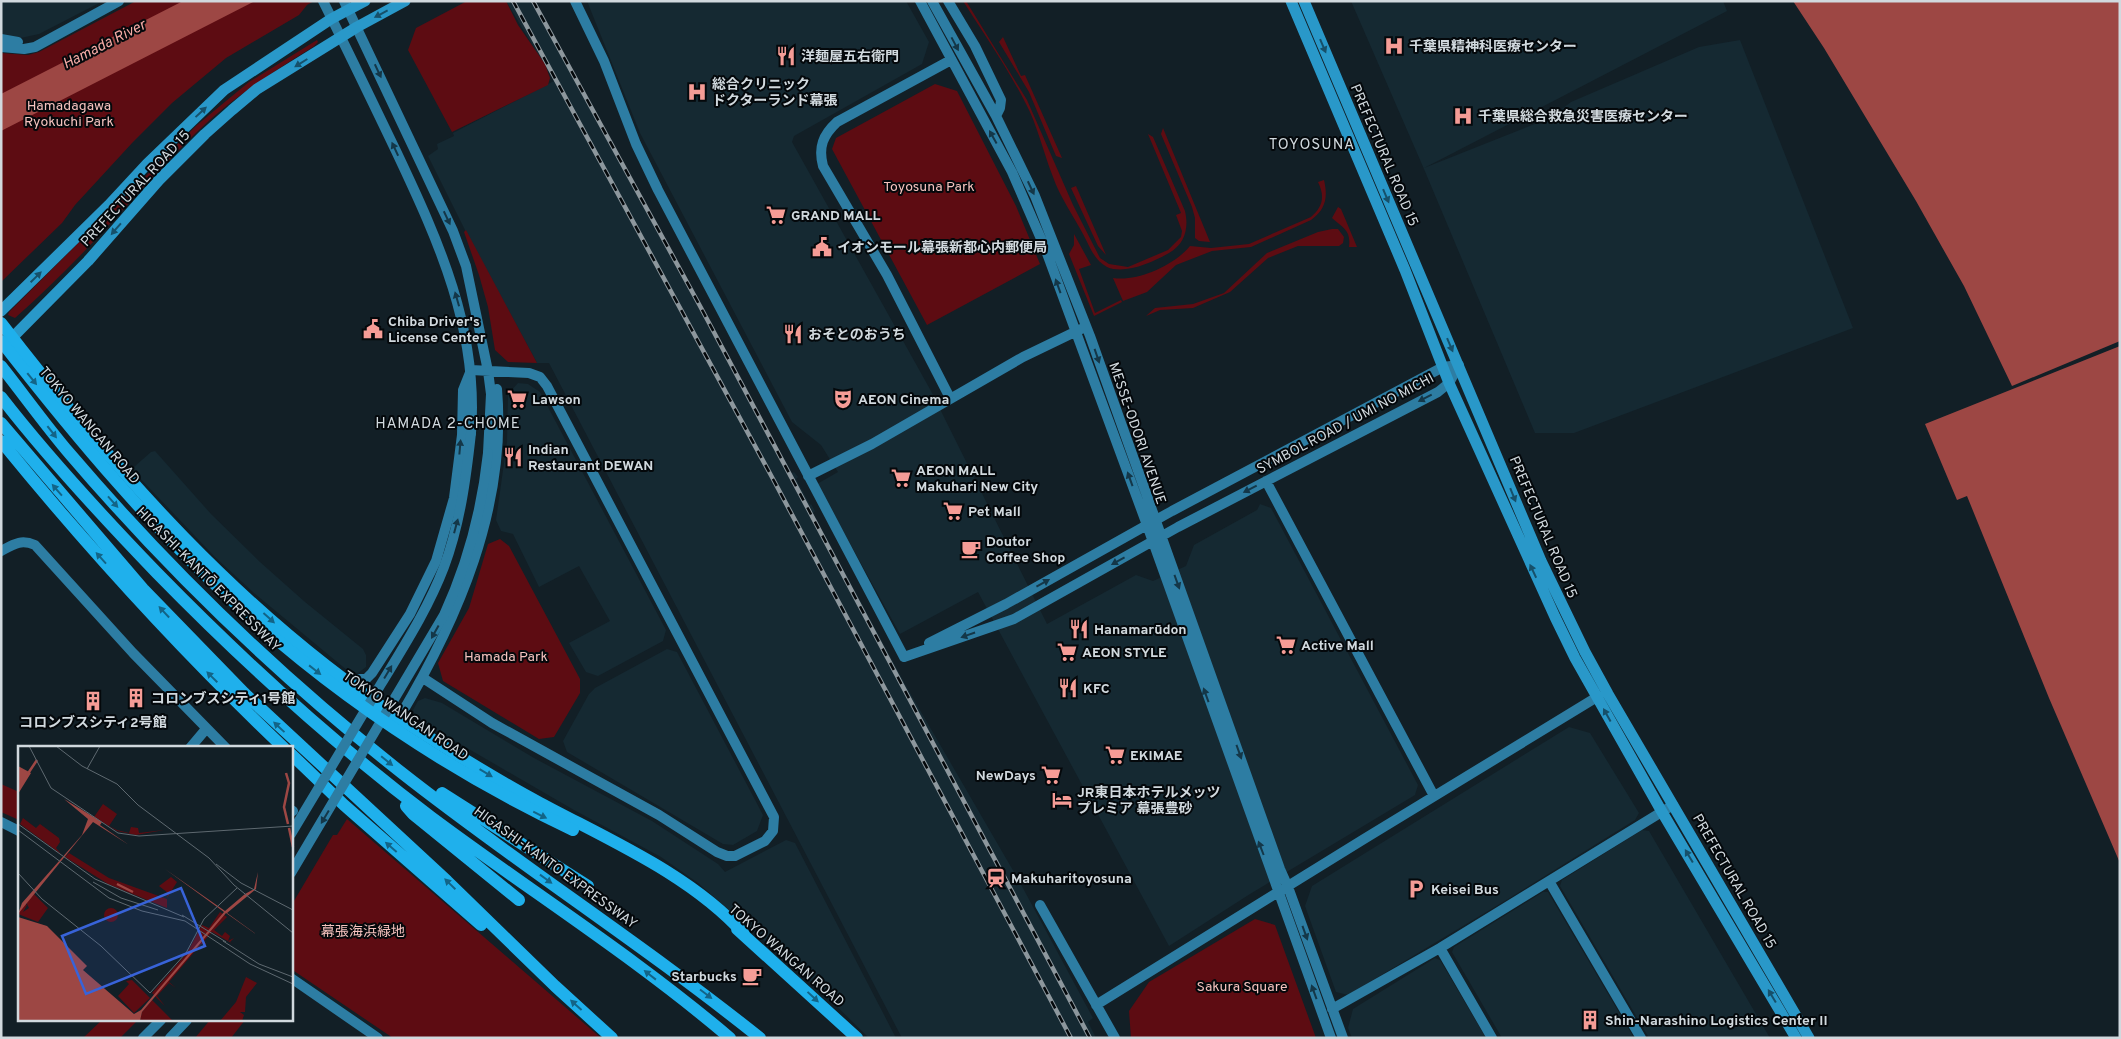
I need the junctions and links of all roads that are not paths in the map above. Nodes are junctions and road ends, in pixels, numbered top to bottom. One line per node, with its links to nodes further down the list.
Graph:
1 (119, 1): 16 (street)
2 (323, 1): 12 (street)
3 (365, 1): 11 (main road, PREFECTURAL ROAD 15)
4 (405, 1): 13 (main road, PREFECTURAL ROAD 15, one-way to 13)
5 (576, 1): 36 (street)
6 (920, 1): 18 (street)
7 (932, 1): 19 (street, MESSE-ODORI AVENUE, one-way to 19)
8 (948, 1): 19 (street)
9 (1291, 1): 28 (main road, PREFECTURAL ROAD 15)
10 (1304, 1): 26 (main road, PREFECTURAL ROAD 15, one-way to 26)
11 (346, 5): 12 (main road, PREFECTURAL ROAD 15); 13 (street)
12 (332, 18): 14 (street); 20 (main road, PREFECTURAL ROAD 15, one-way to 12)
13 (357, 27): 14 (main road, PREFECTURAL ROAD 15); 30 (street, one-way to 30)
14 (342, 36): 24 (main road, PREFECTURAL ROAD 15, one-way to 24); 29 (street, one-way to 14)
15 (1, 39): 16 (street)
16 (48, 39): 17 (street)
17 (1, 47)
18 (951, 60): 23 (street, MESSE-ODORI AVENUE, one-way to 18); 33 (street)
19 (996, 116): 22 (street, MESSE-ODORI AVENUE, one-way to 22)
20 (1, 311)
21 (1, 323): 24 (highway)
22 (1086, 326): 23 (street); 38 (street, MESSE-ODORI AVENUE, one-way to 38)
23 (1075, 331): 33 (street); 38 (street, MESSE-ODORI AVENUE, one-way to 23)
24 (7, 340): 25 (main road, PREFECTURAL ROAD 15); 43 (highway, one-way to 43); 67 (highway, TOKYO WANGAN ROAD, one-way to 67, bridge)
25 (1, 348)
26 (1459, 365): 28 (street, SYMBOL ROAD / UMI NO MICHI); 31 (street, SYMBOL ROAD / UMI NO MICHI); 55 (main road, PREFECTURAL ROAD 15, one-way to 55)
27 (1, 366): 45 (highway, HIGASHI-KANTŌ EXPRESSWAY, one-way to 45)
28 (1443, 367): 31 (main road, PREFECTURAL ROAD 15); 38 (street, SYMBOL ROAD / UMI NO MICHI)
29 (471, 370): 30 (street); 43 (street, one-way to 29); 59 (street, one-way to 29, bridge)
30 (488, 371): 42 (street); 42 (street); 60 (street, one-way to 60, bridge)
31 (1449, 383): 37 (street, SYMBOL ROAD / UMI NO MICHI, one-way to 37); 44 (main road, PREFECTURAL ROAD 15, one-way to 31)
32 (1, 397): 53 (highway)
33 (950, 398): 36 (street)
34 (1, 422): 69 (highway, one-way to 34, bridge)
35 (1, 441): 50 (highway, one-way to 35)
36 (808, 476): 41 (street)
37 (1266, 481): 39 (street, SYMBOL ROAD / UMI NO MICHI, one-way to 39); 54 (street)
38 (1151, 523): 39 (street, MESSE-ODORI AVENUE); 41 (street, SYMBOL ROAD / UMI NO MICHI, one-way to 38)
39 (1156, 539): 41 (street, SYMBOL ROAD / UMI NO MICHI, one-way to 41); 63 (street, MESSE-ODORI AVENUE, one-way to 63); 64 (street, MESSE-ODORI AVENUE, one-way to 39)
40 (1, 551): 47 (street)
41 (904, 657)
42 (423, 678): 46 (street)
43 (345, 679): 46 (highway)
44 (1597, 698): 54 (street); 56 (main road, PREFECTURAL ROAD 15, one-way to 44)
45 (337, 718): 52 (highway, HIGASHI-KANTO EXPRESSWAY, one-way to 52)
46 (399, 718): 67 (highway, one-way to 67)
47 (206, 729): 48 (street); 49 (street)
48 (192, 746)
49 (224, 746)
50 (282, 746)
51 (292, 755): 69 (highway, one-way to 51)
52 (404, 774): 62 (highway); 80 (highway, HIGASHI-KANTO EXPRESSWAY, one-way to 80)
53 (381, 778): 65 (highway); 79 (highway, one-way to 53)
54 (1434, 796): 63 (street)
55 (1673, 805): 56 (street); 88 (main road, PREFECTURAL ROAD 15)
56 (1662, 812): 61 (street); 87 (main road, PREFECTURAL ROAD 15, one-way to 56)
57 (1, 822): 58 (street)
58 (18, 830)
59 (292, 832)
60 (292, 871)
61 (1549, 881): 68 (street); 86 (street)
62 (588, 886)
63 (1288, 887): 64 (street); 72 (street, MESSE-ODORI AVENUE, one-way to 72)
64 (1278, 893): 71 (street); 83 (street, MESSE-ODORI AVENUE, one-way to 64)
65 (519, 900)
66 (1040, 905): 71 (street)
67 (744, 934): 81 (highway, TOKYO WANGAN ROAD, one-way to 81)
68 (1440, 948): 72 (street); 85 (street)
69 (522, 955): 78 (highway, one-way to 69)
70 (292, 979): 77 (street)
71 (1096, 1005): 82 (street)
72 (1332, 1009): 84 (street, MESSE-ODORI AVENUE)
73 (159, 1022): 75 (street)
74 (185, 1022): 76 (street)
75 (143, 1038)
76 (170, 1038)
77 (378, 1038)
78 (612, 1038)
79 (730, 1038)
80 (760, 1038)
81 (857, 1038)
82 (1115, 1038)
83 (1331, 1038)
84 (1343, 1038)
85 (1492, 1038)
86 (1641, 1038)
87 (1796, 1038)
88 (1810, 1038)

